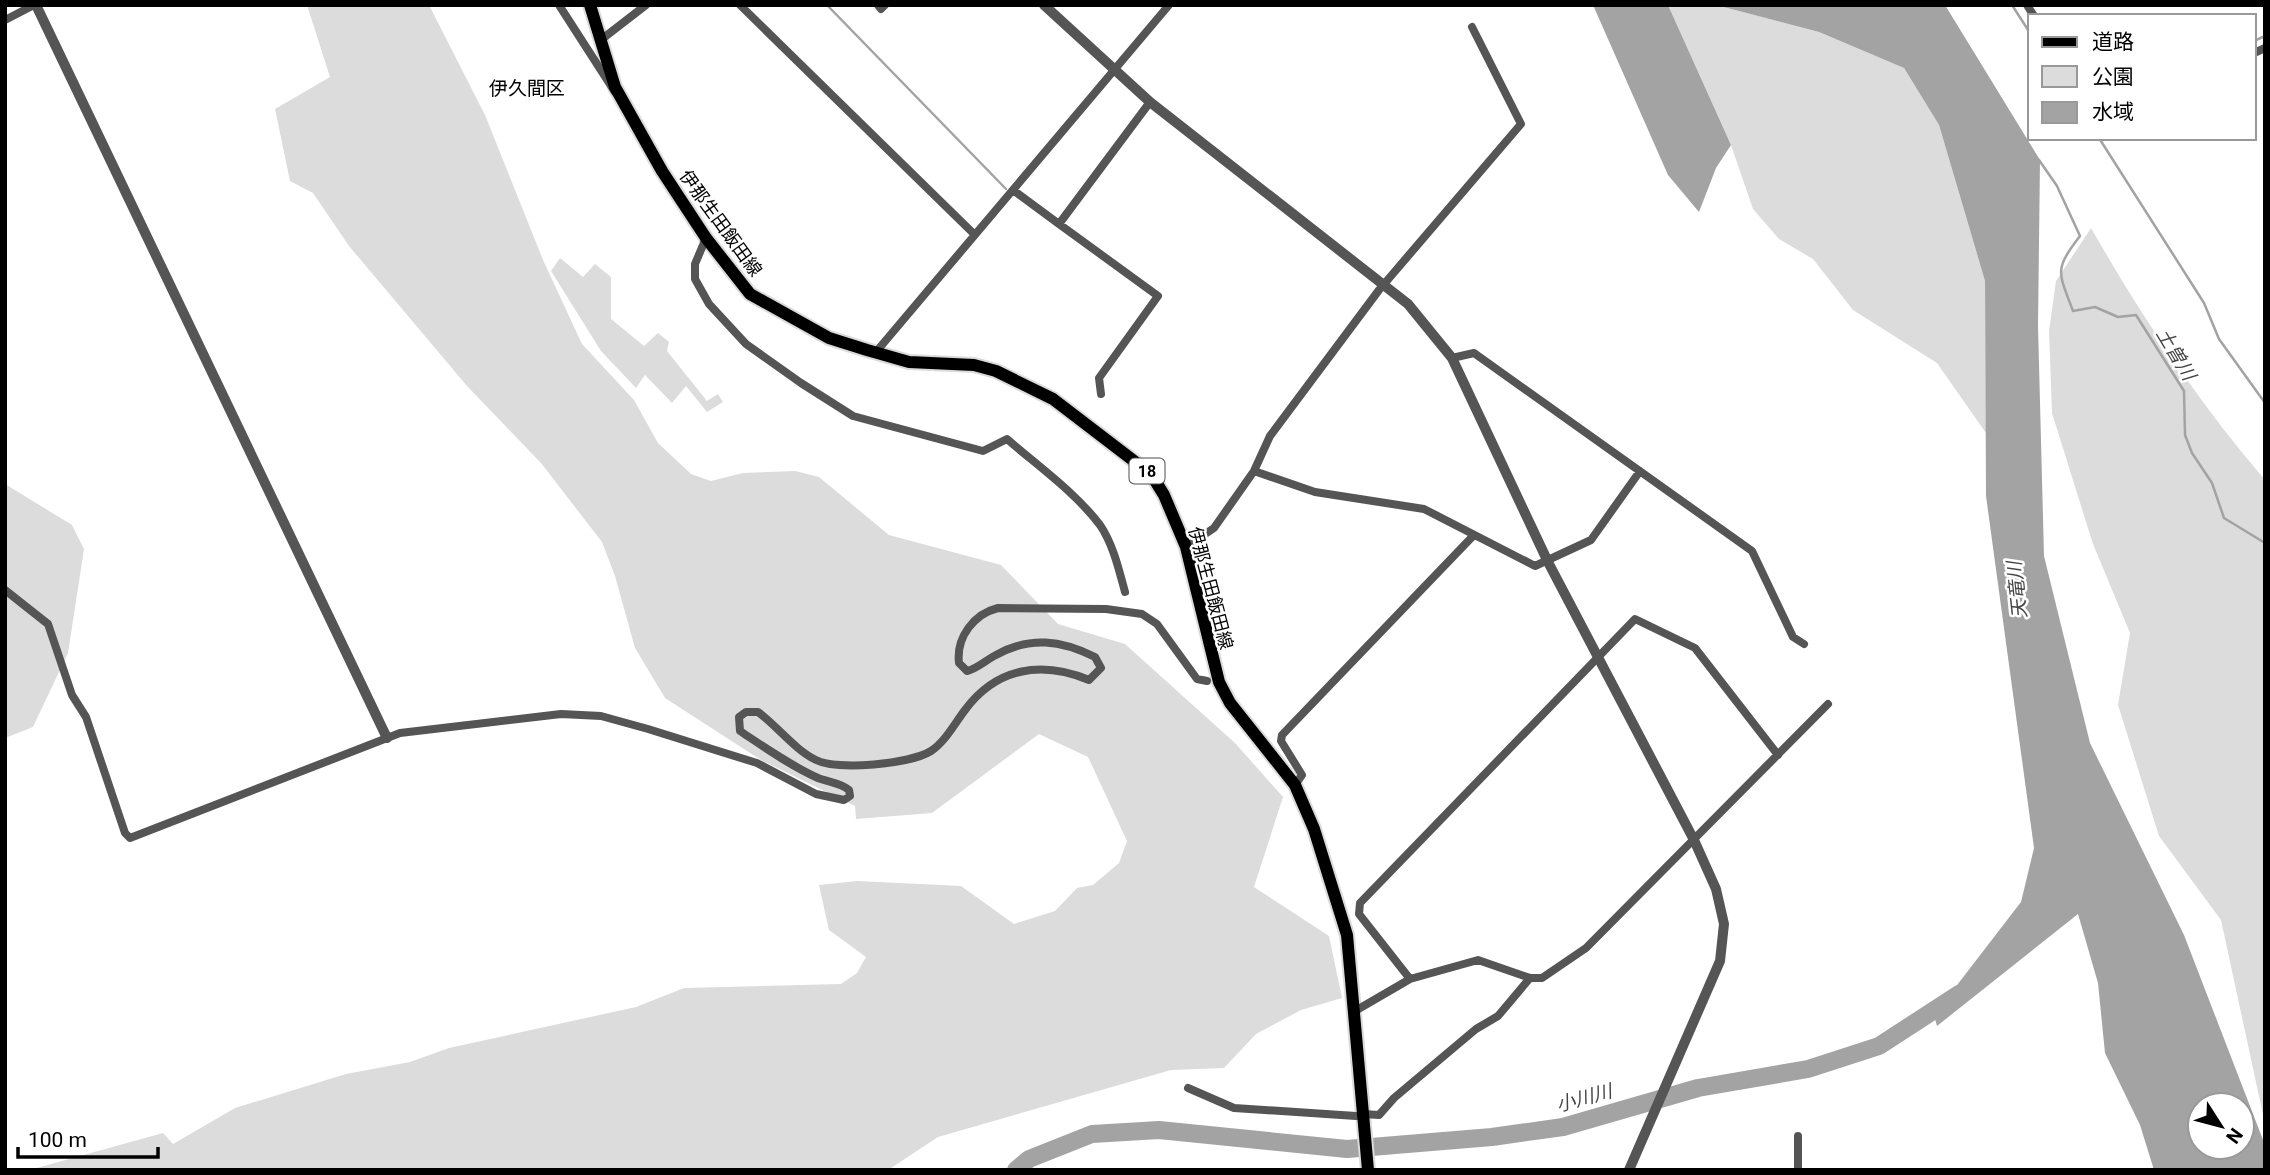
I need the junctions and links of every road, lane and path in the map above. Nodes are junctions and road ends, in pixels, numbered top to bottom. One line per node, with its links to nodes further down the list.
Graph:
1 (35, 5): 10 (street); 35 (street)
2 (559, 5): 14 (street)
3 (590, 5): 12 (main road, 伊那生田飯田線 / 18)
4 (646, 5): 12 (street)
5 (740, 5): 18 (street)
6 (878, 5): 7 (street)
7 (885, 5)
8 (1044, 5): 13 (street)
9 (1169, 5): 13 (street)
10 (5, 20)
11 (1472, 27): 20 (street)
12 (602, 39): 14 (main road, 伊那生田飯田線 / 18)
13 (1114, 72): 15 (street); 16 (street)
14 (620, 96): 19 (main road, 伊那生田飯田線 / 18)
15 (1150, 102): 17 (street); 20 (street)
16 (1013, 190): 17 (street); 18 (street)
17 (1059, 224): 23 (street)
18 (974, 234): 21 (street)
19 (706, 238): 21 (main road, 伊那生田飯田線 / 18); 30 (street)
20 (1383, 285): 22 (street); 24 (street)
21 (876, 352): 27 (main road, 伊那生田飯田線 / 18)
22 (1452, 358): 25 (street); 28 (street)
23 (1101, 394)
24 (1254, 471): 26 (street); 27 (street)
25 (1640, 471): 28 (street); 31 (street)
26 (1473, 536): 28 (street); 37 (street)
27 (1186, 547): 37 (main road, 伊那生田飯田線 / 18)
28 (1548, 562): 32 (street)
29 (5, 590): 35 (street)
30 (1125, 592)
31 (1804, 645)
32 (1597, 656): 36 (street); 38 (street); 40 (street)
33 (1207, 681): 35 (street)
34 (1828, 704): 36 (street)
35 (387, 738)
36 (1778, 755): 38 (street)
37 (1294, 785): 41 (main road, 伊那生田飯田線 / 18)
38 (1694, 840): 39 (street); 46 (street)
39 (1530, 978): 40 (street); 43 (street)
40 (1410, 979): 41 (street)
41 (1355, 1012): 43 (main road, 伊那生田飯田線 / 18)
42 (1188, 1088): 43 (street)
43 (1361, 1117): 45 (main road, 伊那生田飯田線 / 18)
44 (1798, 1136): 47 (street)
45 (1367, 1170)
46 (1629, 1170)
47 (1798, 1170)

